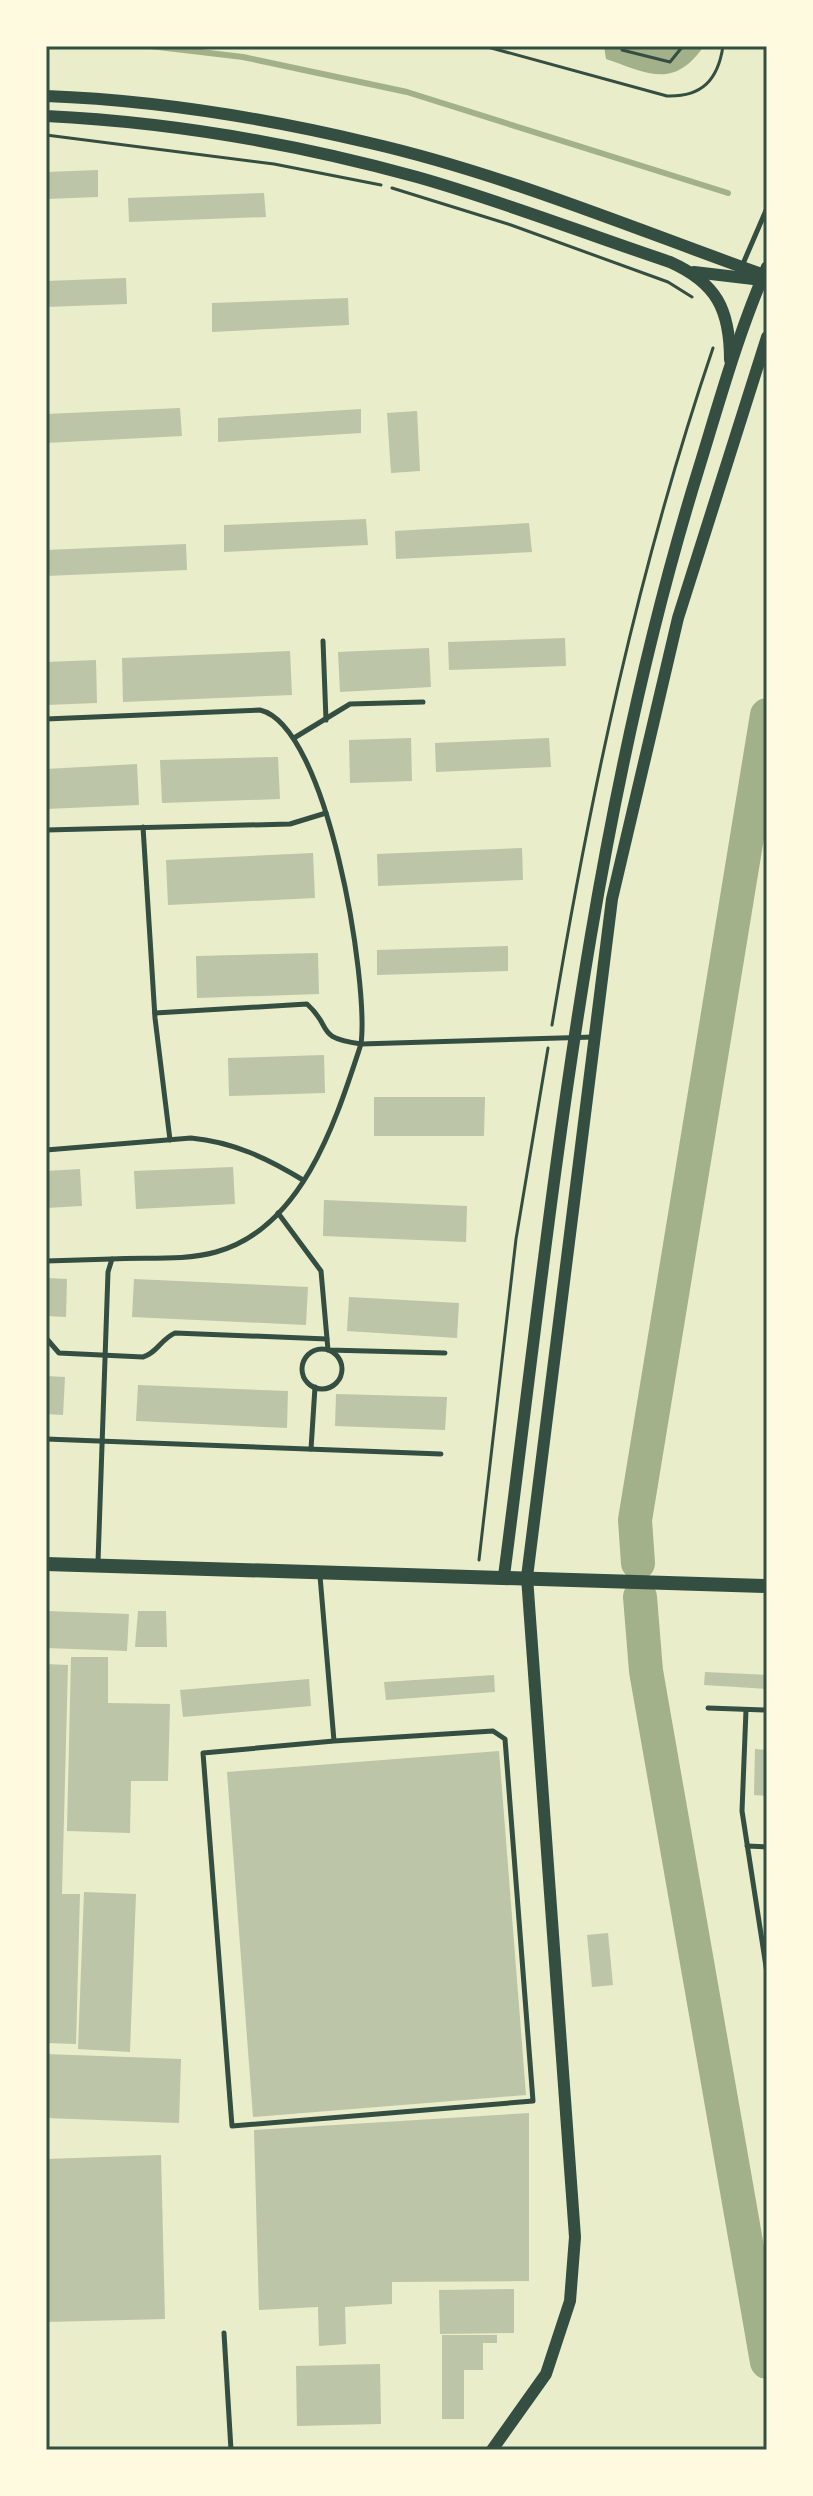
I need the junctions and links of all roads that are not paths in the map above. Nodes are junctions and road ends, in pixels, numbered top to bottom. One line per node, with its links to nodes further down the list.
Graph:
1 (46, 96): 4 (street)
2 (46, 116): 5 (street)
3 (767, 208): 4 (lane)
4 (741, 267): 6 (street)
5 (694, 272): 6 (street); 8 (street)
6 (765, 276): 8 (street)
7 (767, 337): 19 (street)
8 (729, 370): 18 (street)
9 (323, 641): 12 (lane)
10 (423, 702): 12 (lane)
11 (46, 719): 13 (lane)
12 (326, 721): 13 (lane)
13 (294, 738): 14 (lane)
14 (326, 813): 15 (lane); 20 (lane)
15 (143, 827): 16 (lane); 17 (lane)
16 (46, 830)
17 (155, 1013): 20 (lane); 21 (lane)
18 (574, 1037): 19 (lane); 20 (lane); 40 (street)
19 (595, 1037): 41 (street)
20 (361, 1044): 23 (lane)
21 (170, 1140): 22 (lane); 23 (lane)
22 (46, 1150)
23 (303, 1180): 24 (lane)
24 (278, 1213): 25 (lane); 28 (lane)
25 (112, 1259): 26 (lane); 31 (lane)
26 (46, 1261)
27 (46, 1338): 31 (lane)
28 (327, 1339): 29 (lane); 31 (lane)
29 (328, 1350): 30 (lane); 32 (lane); 32 (lane)
30 (445, 1353)
31 (105, 1356): 34 (lane)
32 (315, 1387): 35 (lane)
33 (46, 1439): 34 (lane)
34 (102, 1441): 35 (lane); 38 (lane)
35 (311, 1449): 36 (lane)
36 (441, 1454)
37 (46, 1564): 38 (main road)
38 (98, 1566): 39 (main road)
39 (320, 1571): 40 (main road); 46 (lane)
40 (504, 1576): 41 (main road)
41 (527, 1577): 42 (main road); 53 (street)
42 (767, 1586)
43 (708, 1708): 44 (lane)
44 (746, 1710): 45 (lane); 47 (lane)
45 (767, 1710)
46 (334, 1741): 46 (lane)
47 (747, 1846): 48 (lane); 49 (lane)
48 (767, 1847)
49 (764, 1941): 50 (lane)
50 (767, 1973)
51 (224, 2333): 52 (lane)
52 (231, 2450)
53 (492, 2450)

